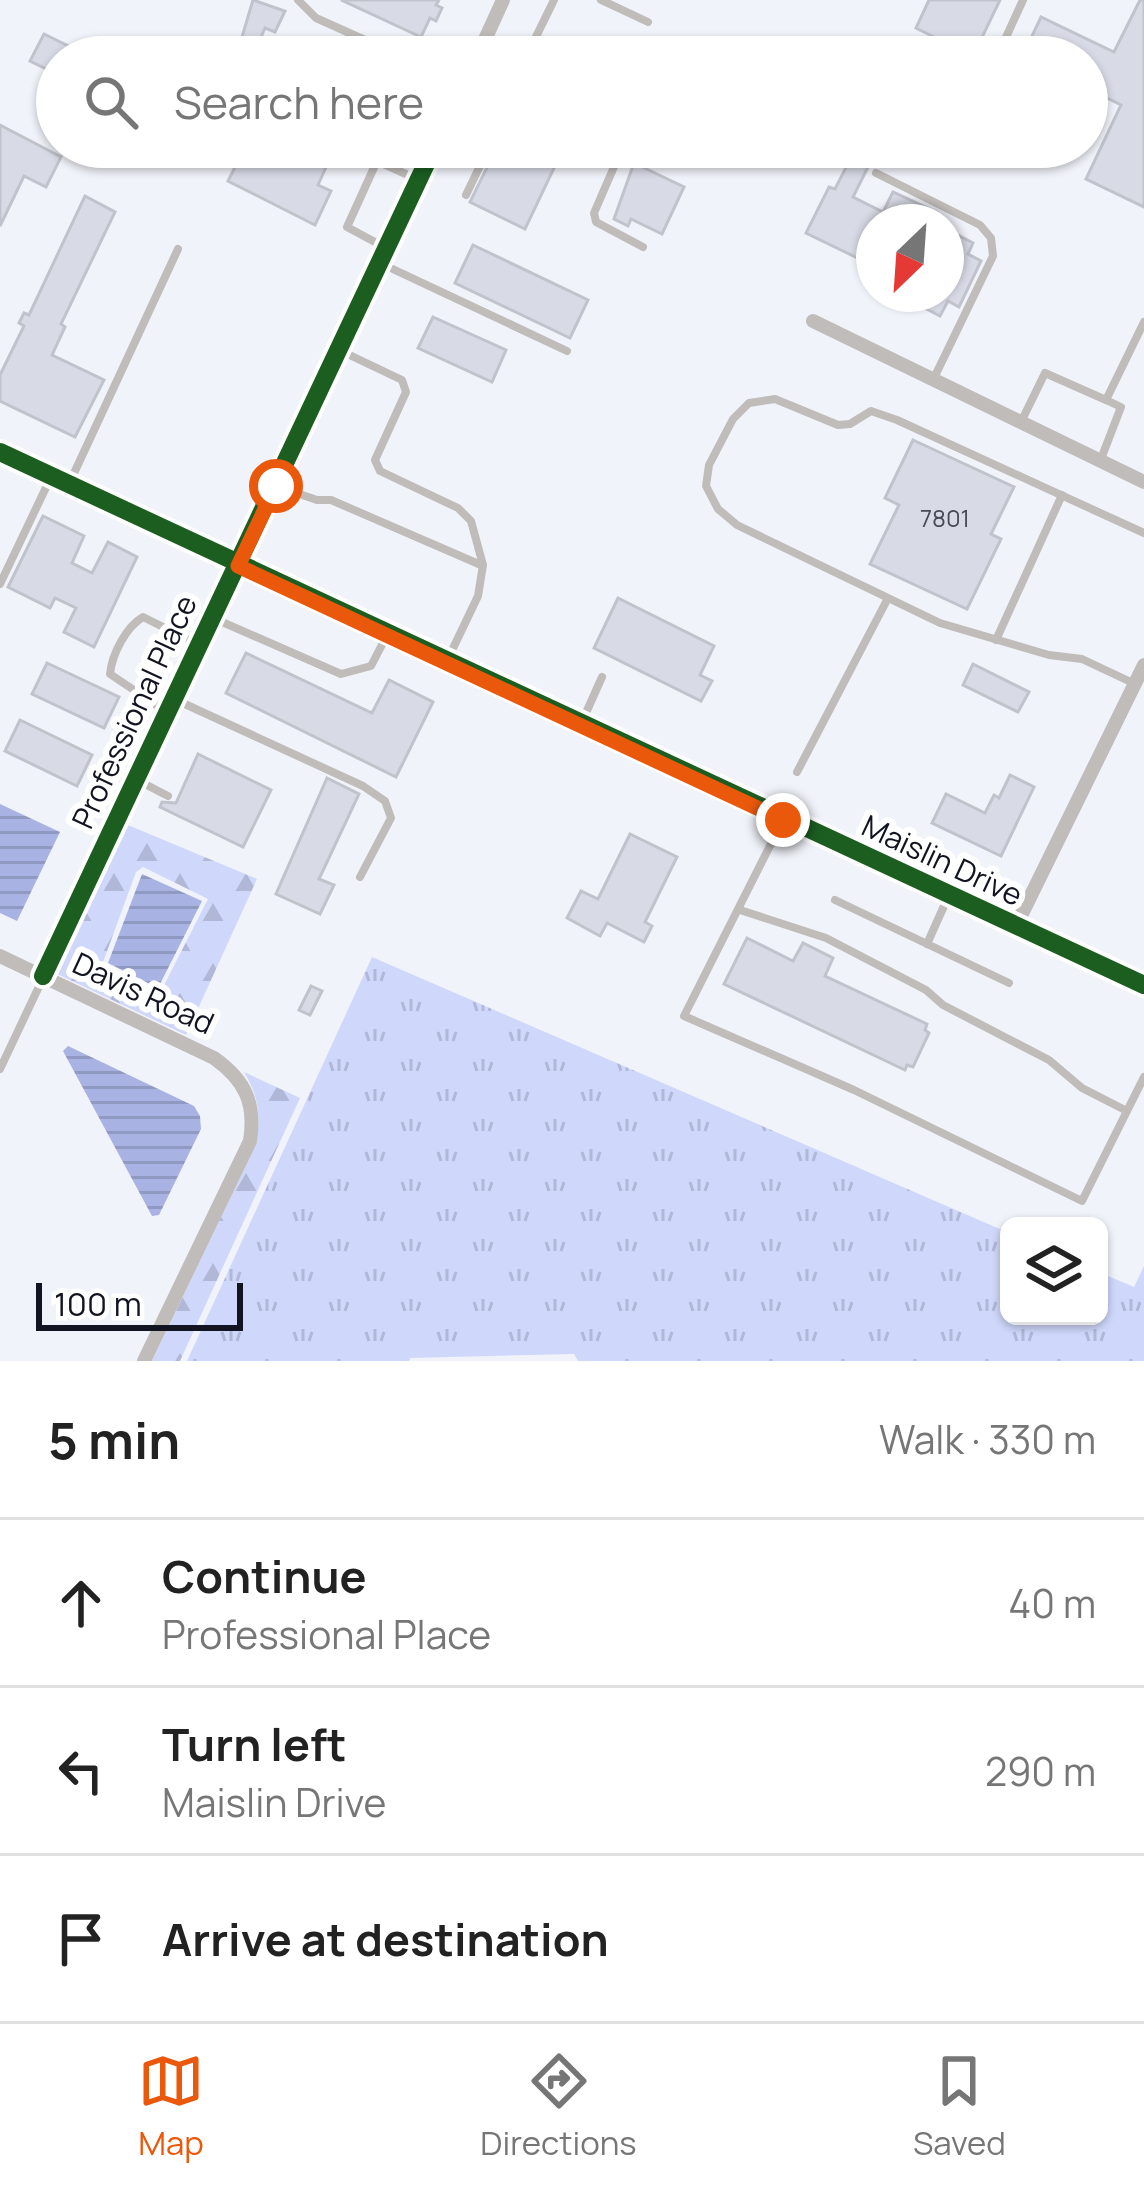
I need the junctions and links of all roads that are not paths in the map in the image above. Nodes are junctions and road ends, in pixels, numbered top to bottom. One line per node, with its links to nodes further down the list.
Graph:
1 (298, 0): 7 (lane)
2 (554, 0): 9 (lane)
3 (601, 0): 6 (lane)
4 (1023, 0): 10 (lane)
5 (499, 1): 8 (street)
6 (648, 22)
7 (356, 36)
8 (488, 36)
9 (536, 36)
10 (1007, 36)
11 (374, 168): 21 (lane)
12 (392, 168): 17 (lane)
13 (424, 168): 17 (street, Professional Place)
14 (480, 168): 18 (lane)
15 (614, 168): 19 (lane)
16 (876, 172): 26 (lane)
17 (419, 180): 21 (street, Professional Place)
18 (466, 195)
19 (644, 247)
20 (178, 249): 33 (lane)
21 (384, 256): 24 (street, Professional Place); 25 (lane)
22 (813, 321): 26 (street)
23 (1144, 322): 27 (lane)
24 (340, 350): 34 (street, Professional Place); 37 (lane)
25 (567, 351)
26 (933, 380): 28 (street)
27 (1106, 400): 28 (lane); 30 (lane)
28 (1021, 422): 30 (street)
29 (0, 452): 31 (street, Maislin Drive)
30 (1100, 461): 32 (street)
31 (52, 477): 33 (street, Maislin Drive); 39 (lane)
32 (1144, 482)
33 (69, 485): 38 (street, Maislin Drive)
34 (276, 486): 37 (lane); 38 (street, Professional Place)
35 (1063, 495): 36 (lane); 40 (lane); 43 (lane)
36 (1144, 532)
37 (483, 565): 45 (lane)
38 (238, 566): 41 (street, Professional Place); 42 (street, Maislin Drive)
39 (0, 584)
40 (887, 600): 43 (lane); 51 (lane)
41 (213, 618): 42 (lane); 44 (street, Professional Place)
42 (387, 635): 45 (street, Maislin Drive)
43 (996, 640): 48 (lane)
44 (200, 645): 49 (street, Professional Place); 49 (lane)
45 (446, 663): 50 (street, Maislin Drive)
46 (1144, 664): 48 (street)
47 (602, 677): 50 (lane)
48 (1135, 684): 59 (street)
49 (170, 705): 52 (street, Professional Place); 55 (lane)
50 (581, 725): 54 (street, Maislin Drive)
51 (797, 772)
52 (136, 780): 53 (lane); 62 (street, Professional Place)
53 (168, 796)
54 (783, 820): 56 (street, Maislin Drive); 58 (lane)
55 (360, 878)
56 (948, 897): 59 (street, Maislin Drive); 60 (lane)
57 (835, 900): 60 (lane)
58 (740, 910): 67 (lane); 67 (lane)
59 (1015, 928): 64 (street, Maislin Drive)
60 (927, 944): 63 (lane)
61 (0, 956): 62 (street, Davis Road)
62 (44, 976): 65 (lane); 68 (street, Davis Road)
63 (1010, 983)
64 (1144, 986)
65 (0, 1069)
66 (1144, 1077): 67 (lane)
67 (1125, 1110)
68 (144, 1361)

